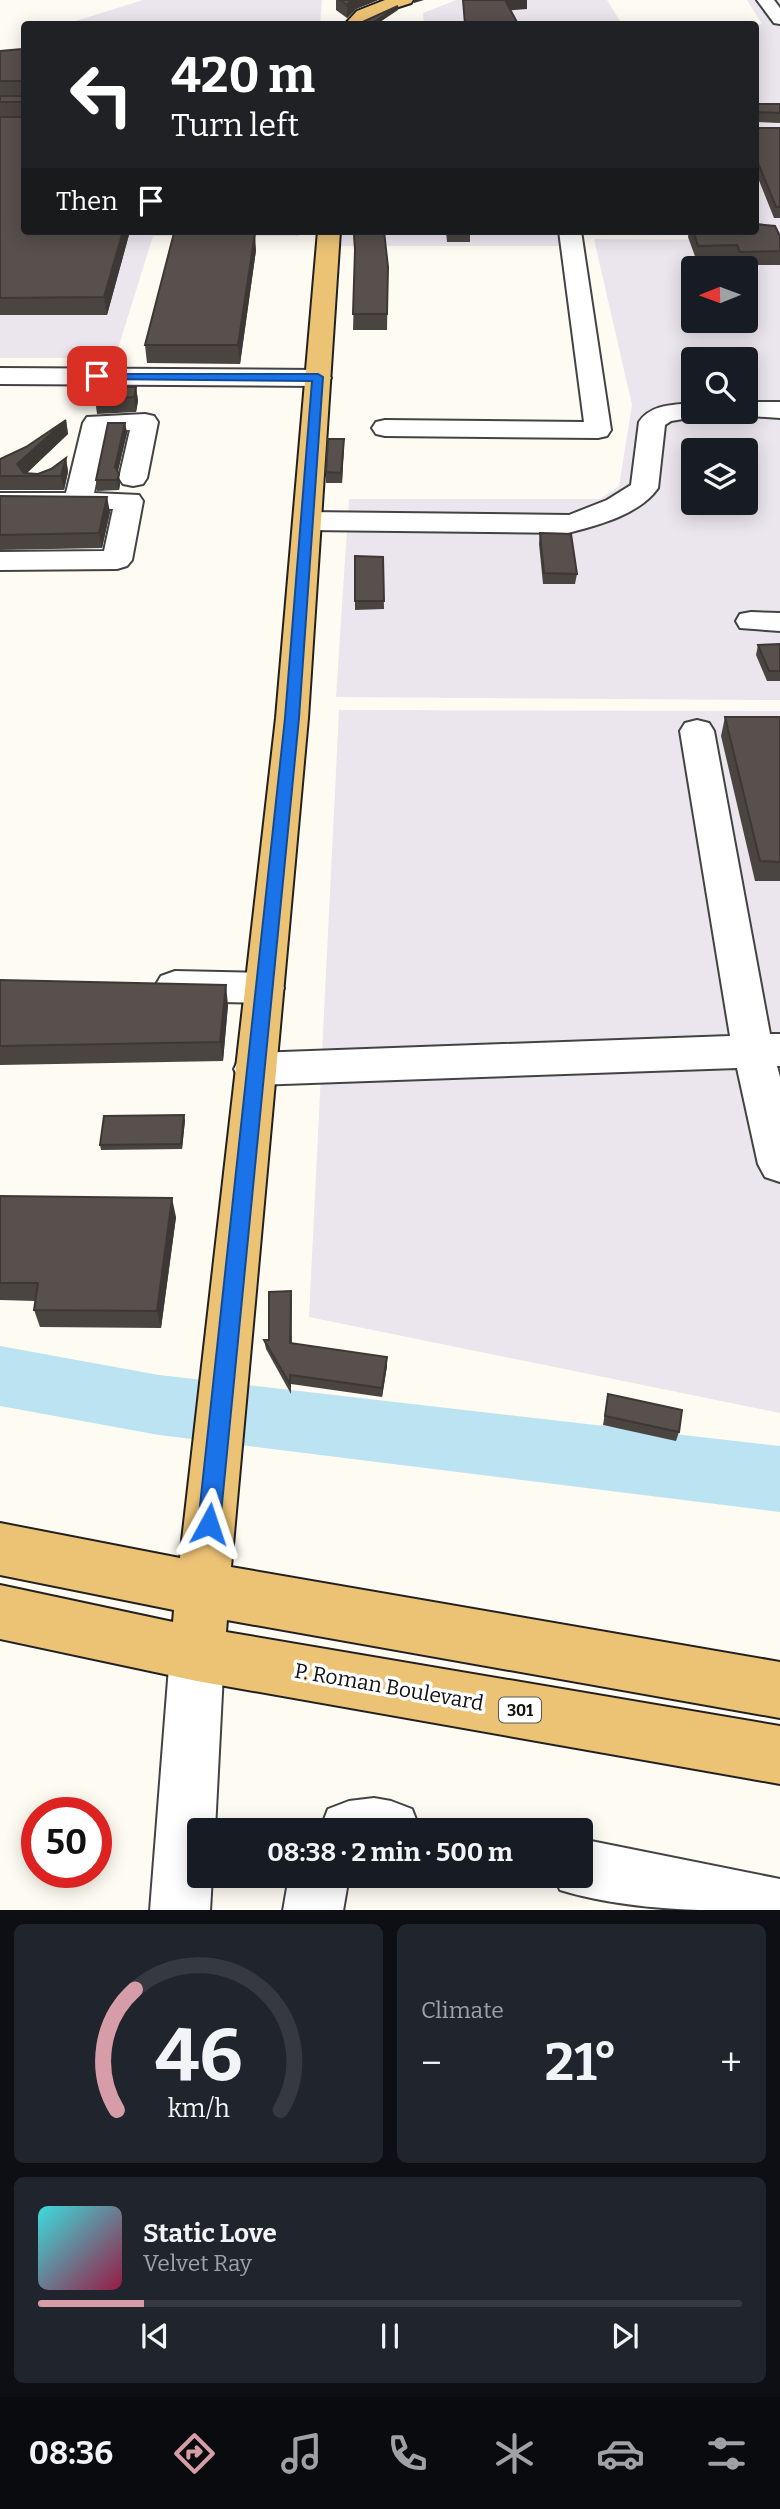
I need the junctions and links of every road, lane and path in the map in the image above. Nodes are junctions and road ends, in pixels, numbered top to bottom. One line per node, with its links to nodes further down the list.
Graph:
1 (405, 0): 3 (main road)
2 (765, 0): 4 (street)
3 (356, 21)
4 (776, 24)
5 (329, 235): 8 (main road)
6 (571, 235): 12 (street)
7 (0, 376): 8 (street)
8 (318, 377): 17 (main road)
9 (758, 410): 10 (street)
10 (780, 410)
11 (681, 412): 17 (street)
12 (385, 428)
13 (60, 479): 14 (street); 15 (street); 15 (street); 16 (street)
14 (0, 480)
15 (131, 489): 18 (street)
16 (0, 501)
17 (307, 521): 21 (main road)
18 (0, 561)
19 (697, 731): 22 (street)
20 (139, 985): 21 (street)
21 (264, 988): 23 (main road)
22 (766, 1050): 23 (street); 24 (street)
23 (255, 1069): 26 (main road)
24 (780, 1164)
25 (0, 1549): 26 (main road)
26 (202, 1589): 28 (main road); 29 (main road)
27 (0, 1612): 28 (main road, P. Roman Boulevard / 301)
28 (197, 1654): 30 (main road, P. Roman Boulevard / 301); 34 (street)
29 (780, 1690)
30 (780, 1755)
31 (593, 1871): 33 (street)
32 (317, 1888): 35 (street)
33 (780, 1909)
34 (180, 1910)
35 (313, 1910)

